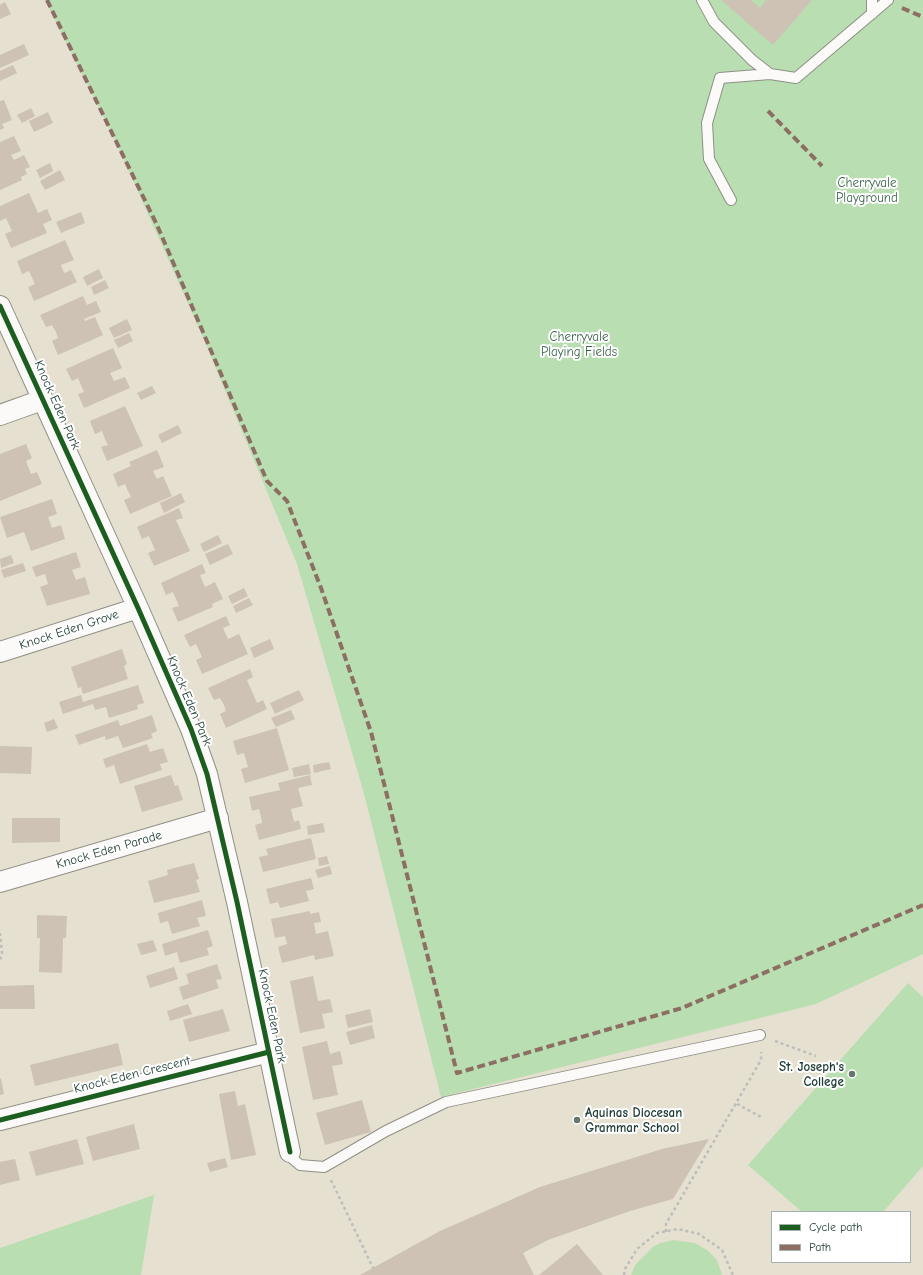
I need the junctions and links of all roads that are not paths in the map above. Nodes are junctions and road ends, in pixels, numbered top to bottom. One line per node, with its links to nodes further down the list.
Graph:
1 (702, 0): 5 (lane)
2 (872, 0): 4 (lane)
3 (888, 0): 4 (lane)
4 (872, 14): 5 (lane)
5 (770, 74): 6 (lane)
6 (732, 200)
7 (0, 306): 8 (street, Knock Eden Park)
8 (42, 400): 9 (street); 10 (street, Knock Eden Park)
9 (0, 414)
10 (138, 608): 11 (street, Knock Eden Grove); 12 (street, Knock Eden Park)
11 (0, 652)
12 (218, 818): 13 (street, Knock Eden Parade); 15 (street, Knock Eden Park)
13 (0, 882)
14 (760, 1035): 17 (lane)
15 (269, 1052): 16 (street, Knock Eden Crescent); 17 (street, Knock Eden Park)
16 (0, 1120)
17 (290, 1152)

